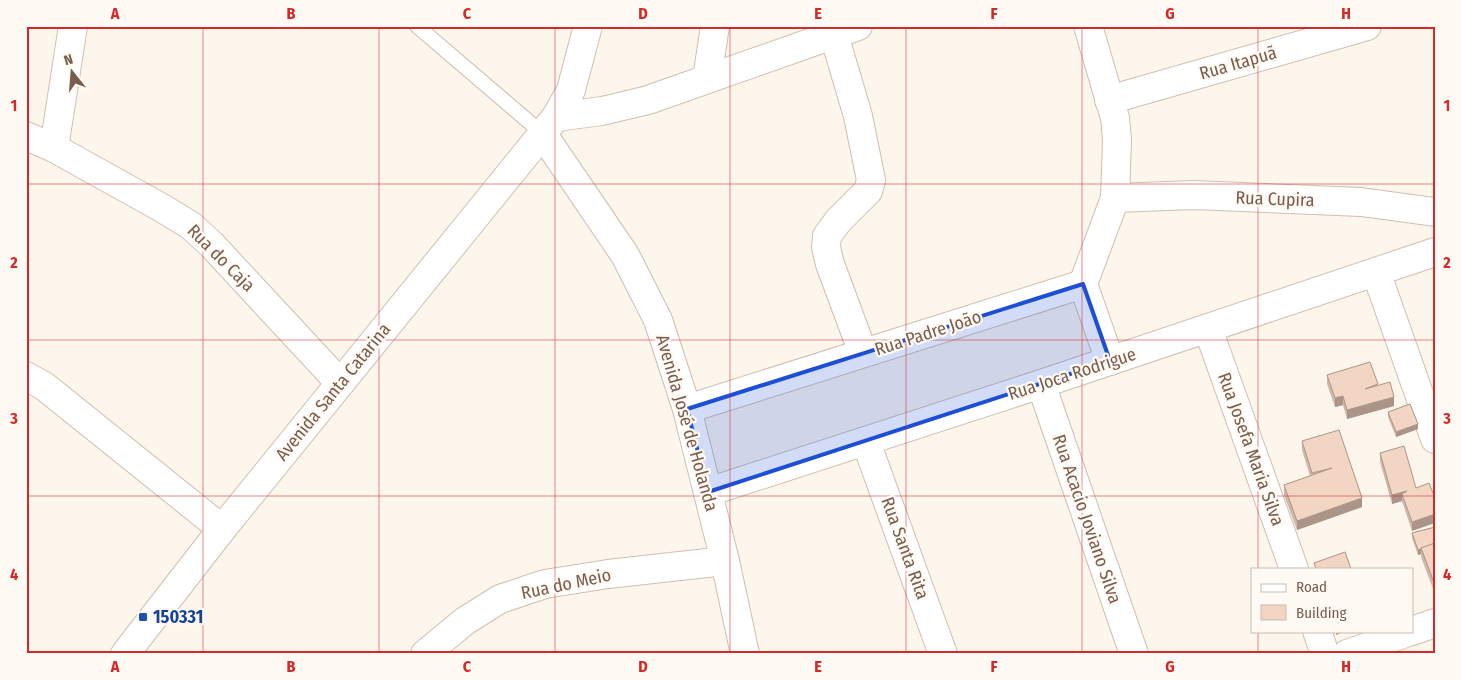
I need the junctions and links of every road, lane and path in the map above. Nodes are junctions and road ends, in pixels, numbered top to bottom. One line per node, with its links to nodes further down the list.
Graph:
1 (73, 26): 12 (street)
2 (416, 26): 10 (lane)
3 (588, 26): 10 (street, Avenida Santa Catarina)
4 (716, 26): 8 (street)
5 (1088, 26): 9 (street)
6 (1368, 26): 9 (street, Rua Itapuã)
7 (846, 30): 8 (street); 19 (street)
8 (708, 79): 10 (street)
9 (1109, 100): 13 (street)
10 (549, 125): 22 (street, Avenida Santa Catarina); 24 (street, Avenida José de Holanda)
11 (26, 136): 12 (street, Rua do Caja)
12 (54, 148): 22 (street, Rua do Caja)
13 (1115, 198): 14 (street, Rua Cupira); 17 (street)
14 (1435, 212)
15 (1435, 252): 16 (street, Rua Joca Rodrigue)
16 (1376, 272): 18 (street, Rua Joca Rodrigue); 25 (street)
17 (1082, 284): 19 (street, Rua Padre João); 20 (street)
18 (1208, 329): 20 (street, Rua Joca Rodrigue); 30 (street, Rua Josefa Maria Silva)
19 (863, 353): 24 (street, Rua Padre João)
20 (1110, 361): 23 (street, Rua Joca Rodrigue)
21 (26, 376): 28 (street)
22 (340, 383): 28 (street, Avenida Santa Catarina)
23 (1041, 384): 26 (street, Rua Joca Rodrigue); 38 (street, Rua Acacio Joviano Silva)
24 (687, 409): 27 (street, Avenida José de Holanda)
25 (1435, 439)
26 (866, 442): 27 (street, Rua Joca Rodrigue); 37 (street, Rua Santa Rita)
27 (708, 492): 29 (street, Avenida José de Holanda)
28 (222, 529): 34 (street, Avenida Santa Catarina)
29 (725, 561): 35 (street, Rua do Meio); 36 (street, Avenida José de Holanda)
30 (1294, 568)
31 (1435, 623): 33 (street)
32 (1317, 632): 39 (street)
33 (1410, 638): 40 (street)
34 (125, 654)
35 (425, 654)
36 (745, 654)
37 (943, 654)
38 (1134, 654)
39 (1325, 654)
40 (1347, 654)

